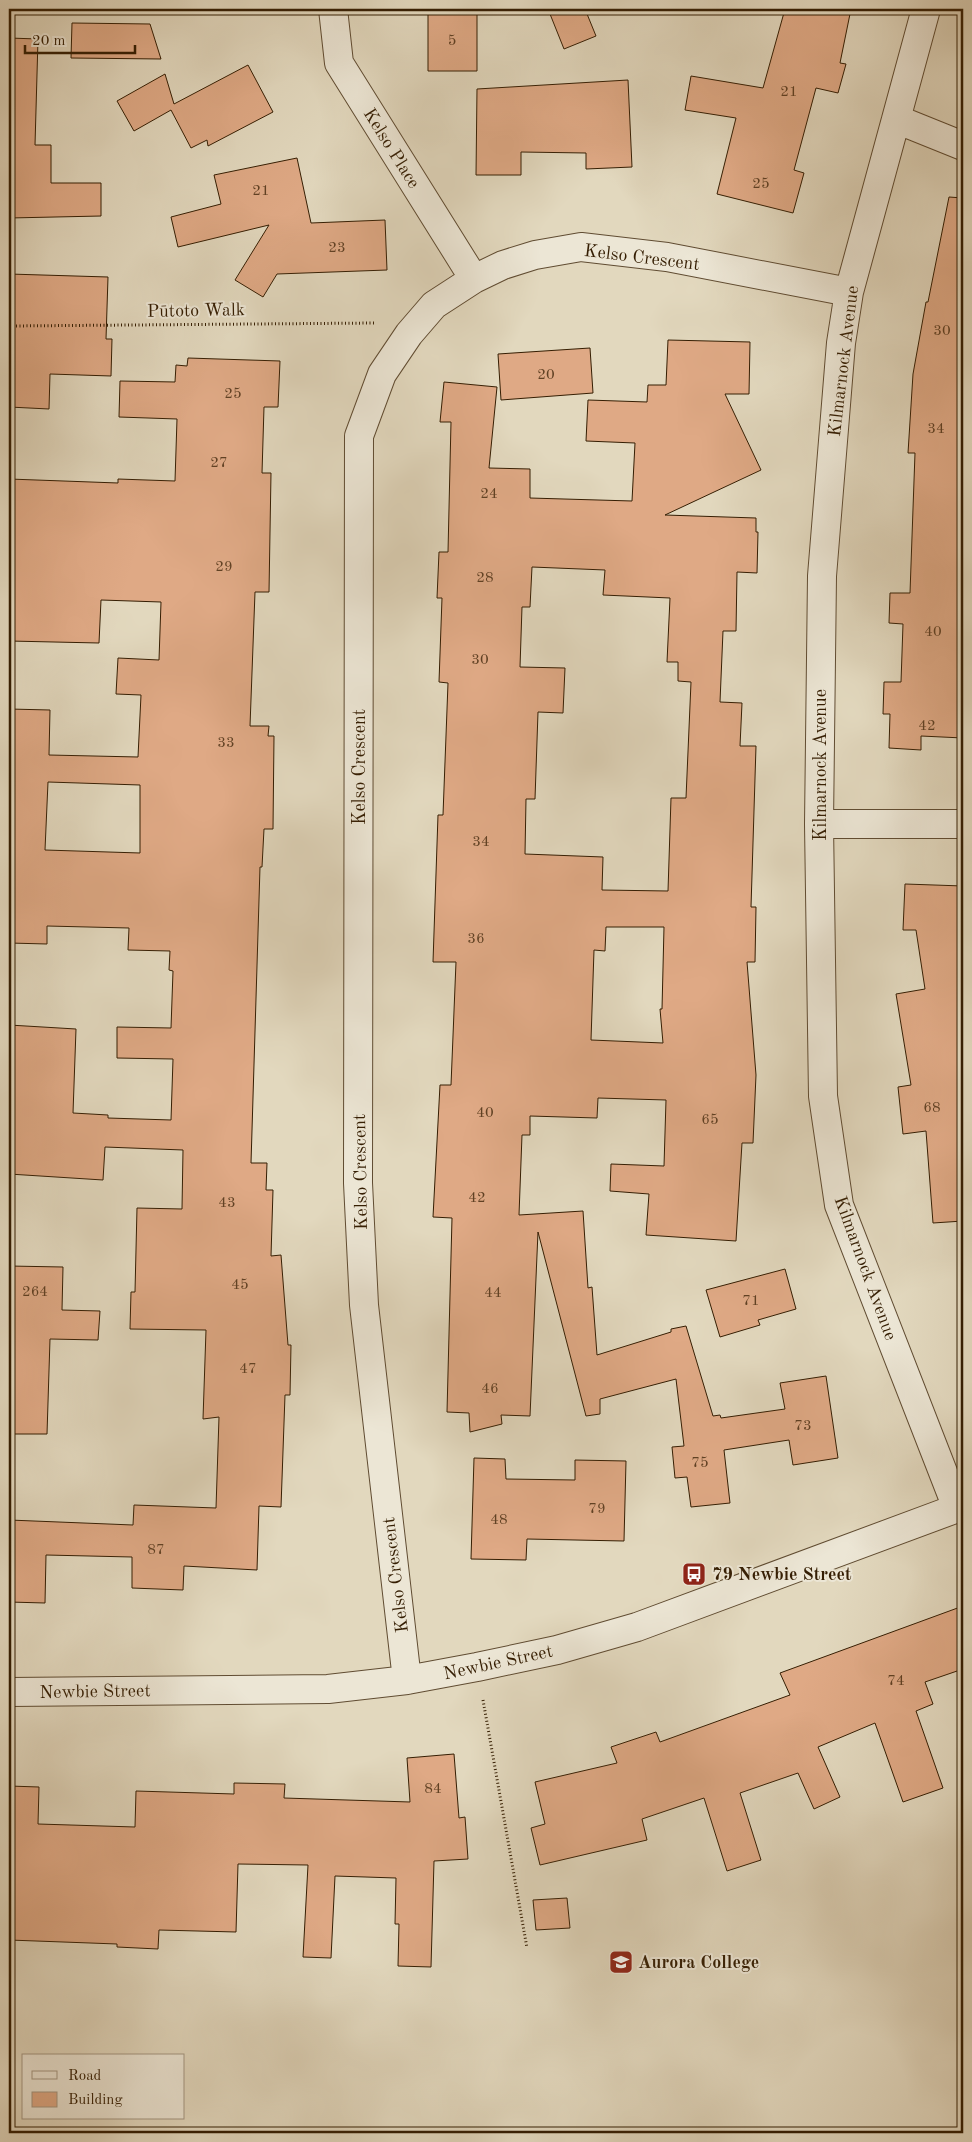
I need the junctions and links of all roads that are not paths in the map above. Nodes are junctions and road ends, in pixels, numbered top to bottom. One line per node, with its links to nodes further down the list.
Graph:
1 (333, 9): 5 (street, Kelso Place)
2 (926, 9): 3 (street, Kilmarnock Avenue)
3 (896, 119): 4 (street); 6 (street, Kilmarnock Avenue)
4 (963, 146)
5 (474, 279): 6 (street, Kelso Crescent); 10 (street, Kelso Crescent)
6 (849, 292): 7 (street, Kilmarnock Avenue)
7 (819, 824): 8 (street); 9 (street, Kilmarnock Avenue)
8 (963, 824)
9 (960, 1507): 10 (street, Newbie Street)
10 (407, 1680): 11 (street, Newbie Street)
11 (9, 1692)

